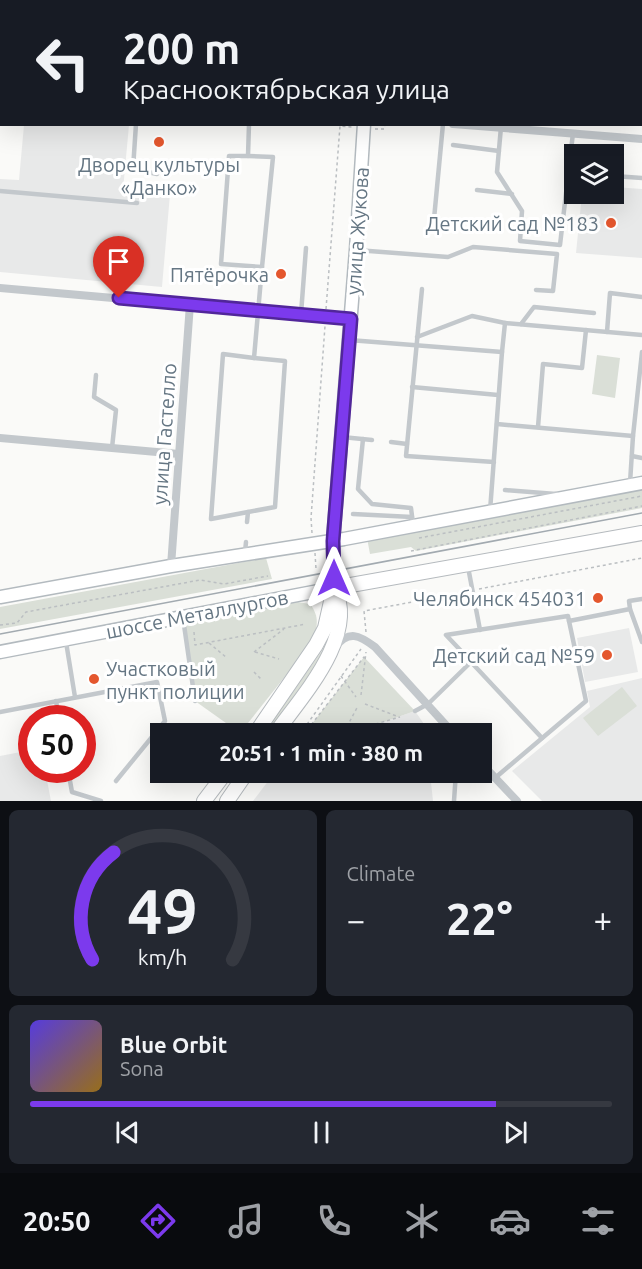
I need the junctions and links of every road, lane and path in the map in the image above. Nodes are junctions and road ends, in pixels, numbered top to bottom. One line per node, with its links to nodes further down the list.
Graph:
1 (136, 126): 13 (lane)
2 (249, 126): 12 (lane)
3 (364, 126): 23 (main road, улица Жукова)
4 (443, 126): 21 (lane)
5 (485, 126): 6 (street)
6 (501, 127): 7 (street); 11 (lane)
7 (573, 133): 8 (street); 9 (lane)
8 (642, 139)
9 (573, 144)
10 (453, 145): 11 (lane)
11 (499, 151): 18 (lane)
12 (248, 156): 24 (lane); 24 (lane)
13 (157, 174)
14 (624, 177): 15 (lane)
15 (642, 178)
16 (477, 190): 18 (lane)
17 (0, 191): 19 (lane)
18 (512, 194): 20 (lane)
19 (137, 203)
20 (567, 204)
21 (434, 219)
22 (306, 248): 32 (lane)
23 (356, 250): 27 (lane); 33 (main road, улица Жукова)
24 (262, 267): 30 (lane)
25 (0, 288): 29 (street)
26 (422, 289): 39 (lane)
27 (536, 290)
28 (642, 297): 37 (lane)
29 (190, 304): 30 (street); 59 (street, улица Гастелло)
30 (258, 310): 32 (street); 44 (lane)
31 (594, 313): 35 (lane)
32 (301, 314): 33 (street)
33 (351, 319): 40 (main road, улица Жукова)
34 (505, 323): 35 (lane); 39 (lane); 42 (lane)
35 (521, 324): 36 (lane)
36 (586, 330): 37 (lane); 50 (lane)
37 (607, 332): 38 (lane)
38 (642, 335)
39 (417, 337): 41 (lane)
40 (349, 340): 41 (lane); 52 (main road, улица Жукова)
41 (416, 345): 42 (lane); 46 (lane)
42 (502, 352): 48 (lane)
43 (642, 352): 47 (lane)
44 (254, 358): 68 (lane); 68 (lane)
45 (96, 375): 58 (lane)
46 (412, 387): 48 (lane); 57 (lane)
47 (640, 394): 51 (lane)
48 (498, 395): 49 (lane)
49 (497, 424): 50 (lane); 62 (lane)
50 (538, 427): 51 (lane)
51 (633, 436): 60 (lane)
52 (342, 437): 54 (lane); 75 (main road, улица Жукова)
53 (0, 438): 58 (street)
54 (363, 439): 55 (lane); 72 (lane)
55 (372, 440)
56 (391, 442): 57 (lane)
57 (407, 444): 62 (lane)
58 (112, 448): 59 (street)
59 (179, 454): 82 (street, улица Гастелло)
60 (632, 456): 61 (lane); 63 (lane)
61 (642, 458)
62 (494, 462): 69 (lane)
63 (636, 485): 65 (main road)
64 (505, 490): 65 (lane)
65 (575, 496): 69 (main road)
66 (642, 496): 74 (path)
67 (642, 506): 77 (path)
68 (248, 512): 71 (lane)
69 (490, 512): 72 (main road)
70 (353, 514): 72 (lane)
71 (247, 522)
72 (413, 522): 75 (main road)
73 (642, 533): 81 (main road, шоссе Металлургов)
74 (419, 538)
75 (333, 541): 78 (main road); 85 (main road, улица Жукова)
76 (246, 542): 78 (lane)
77 (411, 551)
78 (245, 555): 82 (main road)
79 (315, 556): 83 (path)
80 (642, 558): 86 (path)
81 (468, 564): 85 (main road, шоссе Металлургов); 86 (lane)
82 (171, 566): 87 (main road)
83 (316, 569)
84 (268, 576): 93 (path)
85 (334, 588): 90 (main road, шоссе Металлургов); 102 (main road); 122 (main road)
86 (473, 590): 95 (lane); 98 (path)
87 (0, 597)
88 (642, 599): 89 (lane)
89 (630, 609): 91 (lane); 100 (lane)
90 (183, 617): 97 (main road, шоссе Металлургов); 115 (lane)
91 (569, 621): 95 (lane); 129 (lane)
92 (306, 624): 94 (path)
93 (0, 626)
94 (285, 628): 99 (path); 105 (path)
95 (480, 630): 103 (lane)
96 (194, 632): 99 (path)
97 (66, 639): 101 (main road, шоссе Металлургов); 112 (lane)
98 (367, 640): 102 (street); 106 (path); 108 (path); 117 (street)
99 (208, 642): 104 (path)
100 (642, 642)
101 (0, 651)
102 (332, 651): 123 (main road)
103 (464, 654)
104 (227, 658)
105 (279, 659)
106 (366, 659): 110 (path); 111 (path)
107 (254, 672): 109 (path)
108 (341, 676): 110 (path); 124 (path)
109 (262, 680)
110 (345, 681): 113 (path); 125 (path)
111 (362, 695)
112 (75, 697): 114 (lane); 132 (lane)
113 (356, 697)
114 (56, 701): 118 (lane); 121 (lane)
115 (195, 701)
116 (365, 704): 127 (path)
117 (428, 704): 120 (lane); 128 (street); 129 (lane)
118 (57, 705)
119 (358, 706): 126 (path)
120 (415, 711)
121 (0, 712)
122 (263, 723)
123 (283, 723)
124 (308, 723)
125 (313, 723)
126 (348, 723)
127 (378, 723)
128 (444, 723)
129 (542, 738): 131 (lane)
130 (492, 775): 131 (street)
131 (495, 778): 141 (street)
132 (116, 781)
133 (70, 783): 137 (lane)
134 (218, 783): 138 (main road)
135 (239, 783): 139 (main road)
136 (455, 783): 140 (lane)
137 (101, 801)
138 (204, 801)
139 (227, 801)
140 (454, 801)
141 (517, 801)

